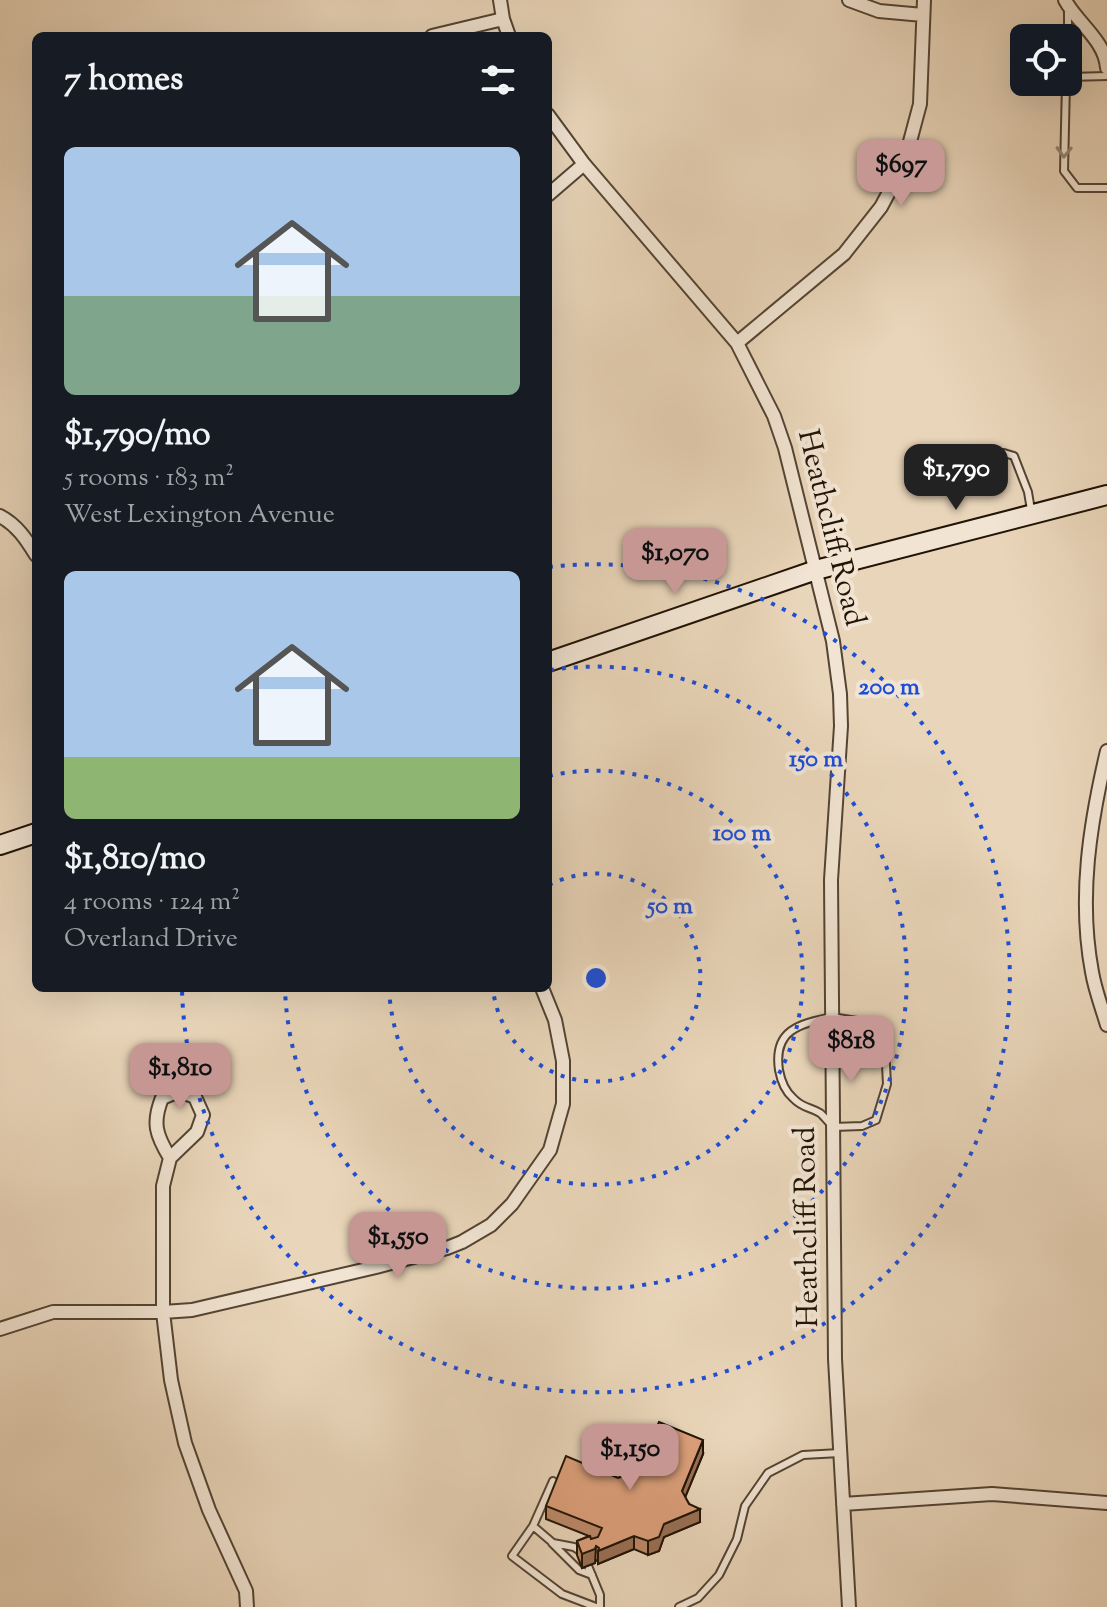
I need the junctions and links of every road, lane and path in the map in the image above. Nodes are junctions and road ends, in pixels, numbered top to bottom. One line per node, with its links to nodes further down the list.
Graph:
1 (500, 0): 6 (street)
2 (849, 0): 5 (street)
3 (924, 0): 5 (street)
4 (1067, 4): 7 (lane); 10 (street)
5 (923, 15): 18 (street)
6 (503, 19): 8 (street); 9 (street)
7 (1068, 24)
8 (449, 32)
9 (508, 32)
10 (1107, 68)
11 (1107, 76): 12 (lane)
12 (1082, 78)
13 (1066, 96): 16 (lane, one-way to 16)
14 (552, 120): 15 (street, Heathcliff Road)
15 (584, 164): 17 (street); 18 (street, Heathcliff Road)
16 (1107, 188)
17 (552, 192)
18 (737, 343): 24 (street, Heathcliff Road)
19 (973, 458): 21 (lane)
20 (1107, 495): 21 (street)
21 (1032, 514): 24 (street)
22 (0, 516): 23 (street)
23 (32, 548)
24 (816, 570): 25 (street); 30 (street, Heathcliff Road)
25 (552, 661)
26 (1107, 751): 31 (street)
27 (32, 834): 28 (street)
28 (0, 845)
29 (544, 992): 34 (street)
30 (832, 1017): 32 (street, Heathcliff Road); 32 (lane); 32 (lane)
31 (1107, 1025)
32 (833, 1127): 36 (street, Heathcliff Road)
33 (170, 1158): 33 (street); 34 (street)
34 (163, 1312): 35 (street); 45 (street)
35 (0, 1329)
36 (840, 1453): 39 (street, Heathcliff Road); 47 (lane)
37 (553, 1481): 40 (lane)
38 (1107, 1503): 39 (street)
39 (843, 1504): 48 (street, Heathcliff Road)
40 (533, 1526): 41 (lane); 46 (lane)
41 (547, 1538): 42 (lane); 44 (lane)
42 (583, 1553)
43 (588, 1566): 44 (lane)
44 (592, 1575): 46 (lane)
45 (247, 1607)
46 (598, 1607)
47 (679, 1607)
48 (849, 1607)

